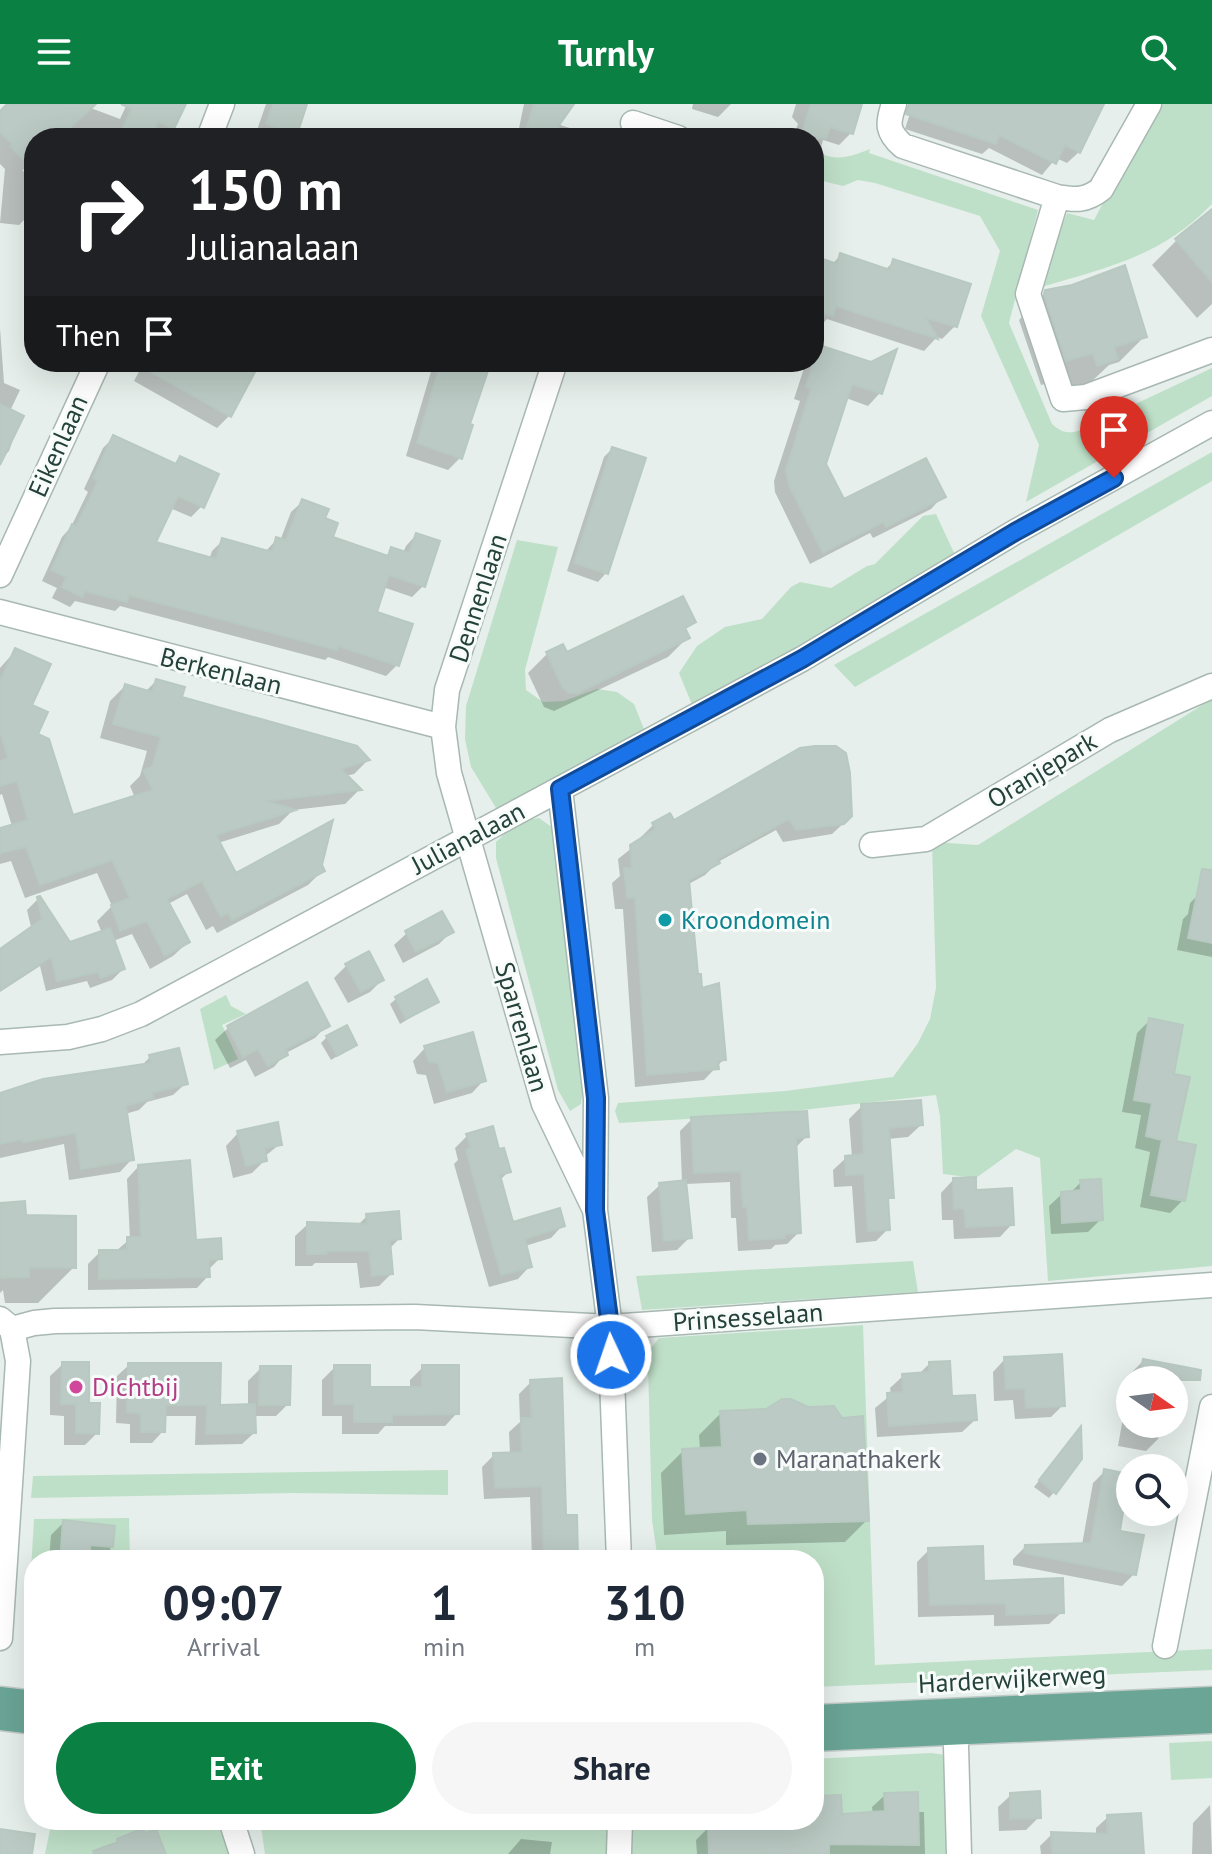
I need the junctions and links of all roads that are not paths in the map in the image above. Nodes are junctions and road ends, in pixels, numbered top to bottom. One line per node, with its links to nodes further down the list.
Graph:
1 (222, 104): 4 (street)
2 (894, 104): 5 (street)
3 (1149, 104): 5 (street)
4 (213, 128)
5 (1057, 197): 6 (street)
6 (1212, 350)
7 (93, 372): 10 (street, Eikenlaan)
8 (552, 372): 13 (street, Dennenlaan)
9 (1212, 423): 14 (street, Julianalaan)
10 (0, 575)
11 (0, 612): 13 (street, Berkenlaan)
12 (1212, 686): 16 (street, Oranjepark)
13 (443, 727): 15 (street, Dennenlaan)
14 (560, 789): 15 (street, Julianalaan); 18 (street, Sparrenlaan)
15 (468, 837): 17 (street, Julianalaan); 18 (street, Sparrenlaan)
16 (872, 845)
17 (0, 1042)
18 (595, 1210): 21 (street, Sparrenlaan)
19 (1212, 1285): 21 (street, Prinsesselaan)
20 (6, 1324): 21 (street, Prinsesselaan); 24 (street)
21 (610, 1327): 23 (street, Sparrenlaan)
22 (1212, 1407): 25 (street)
23 (619, 1550)
24 (0, 1638)
25 (1165, 1646)
26 (0, 1699): 28 (main road)
27 (1212, 1699): 29 (main road, Harderwijkerweg)
28 (24, 1702)
29 (824, 1717)
30 (0, 1718): 31 (main road)
31 (24, 1721)
32 (1212, 1721): 33 (main road, Harderwijkerweg)
33 (824, 1739)
34 (956, 1746): 39 (street)
35 (234, 1830): 37 (street)
36 (620, 1830): 38 (street)
37 (242, 1854)
38 (619, 1854)
39 (959, 1854)

